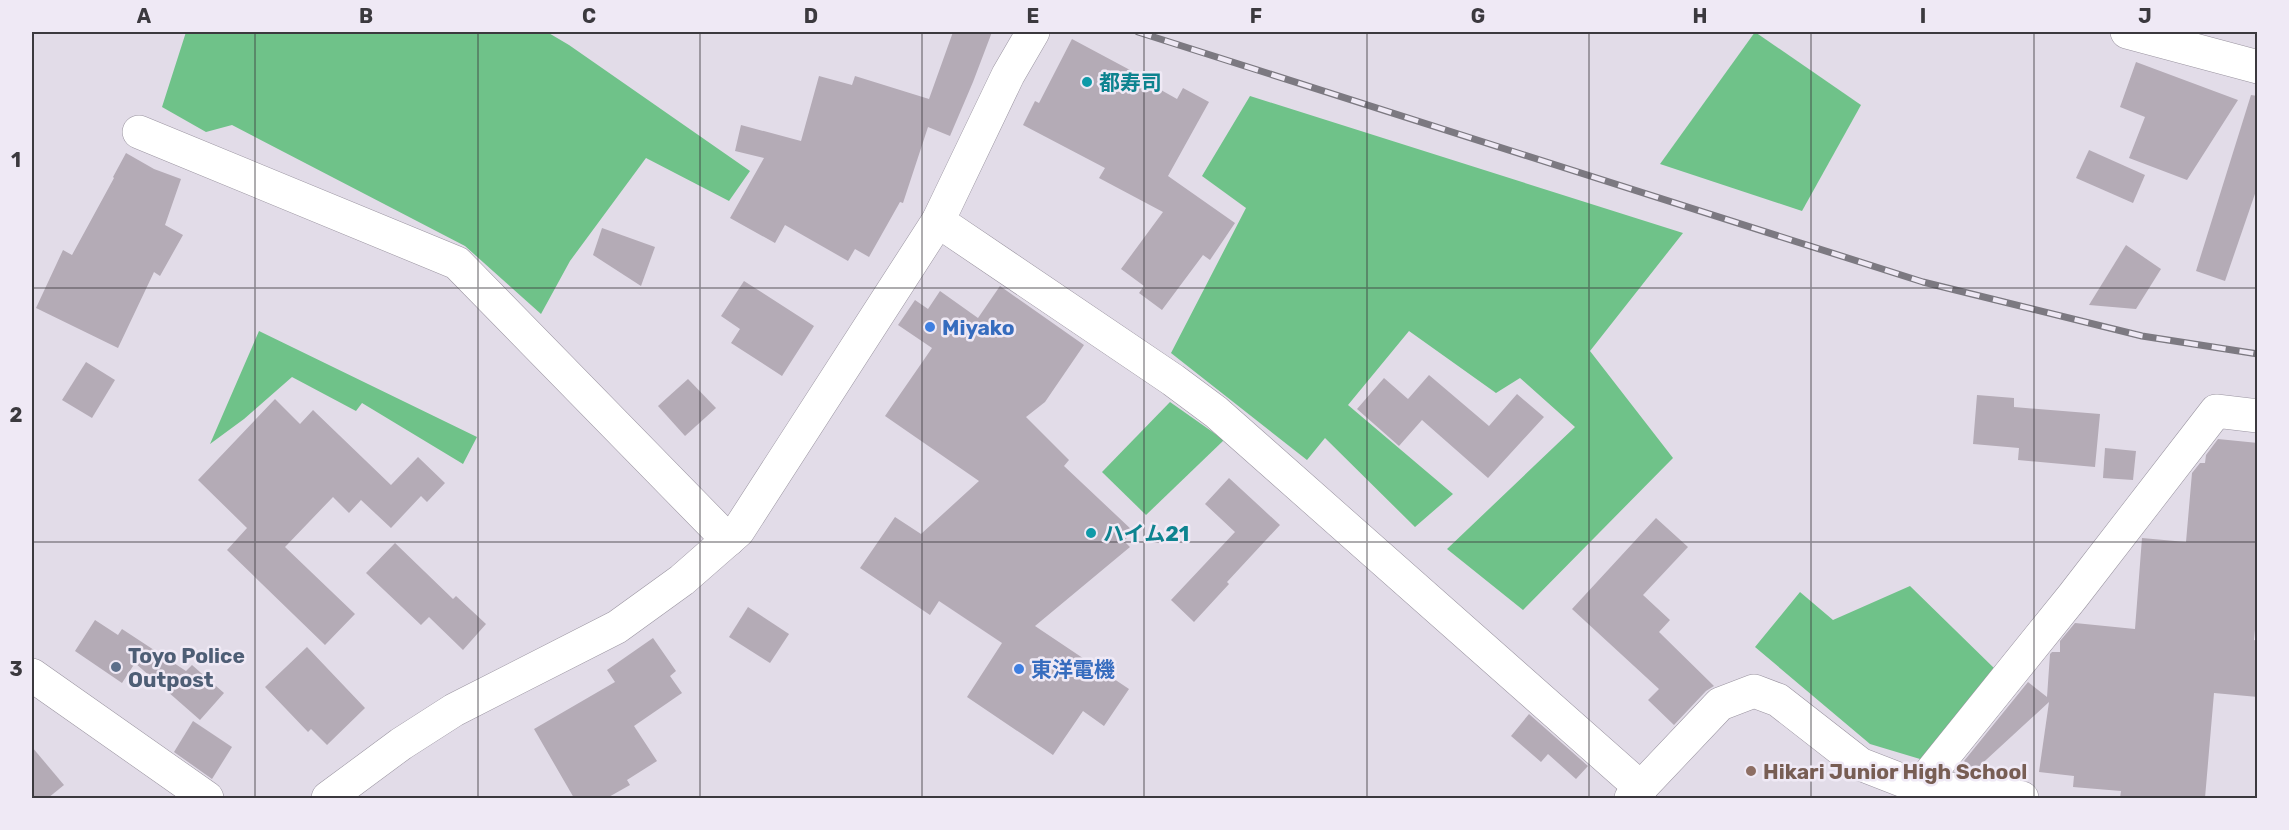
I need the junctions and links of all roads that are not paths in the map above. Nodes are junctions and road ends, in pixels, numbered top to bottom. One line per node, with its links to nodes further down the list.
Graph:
1 (1033, 32): 5 (street)
2 (2127, 32): 3 (street)
3 (2258, 67)
4 (138, 132): 7 (street)
5 (938, 221): 7 (street); 10 (street)
6 (2258, 416): 9 (street)
7 (728, 540): 12 (street)
8 (32, 675): 11 (street)
9 (1919, 787): 10 (street); 13 (street)
10 (1636, 793)
11 (207, 798)
12 (328, 798)
13 (2022, 798)

